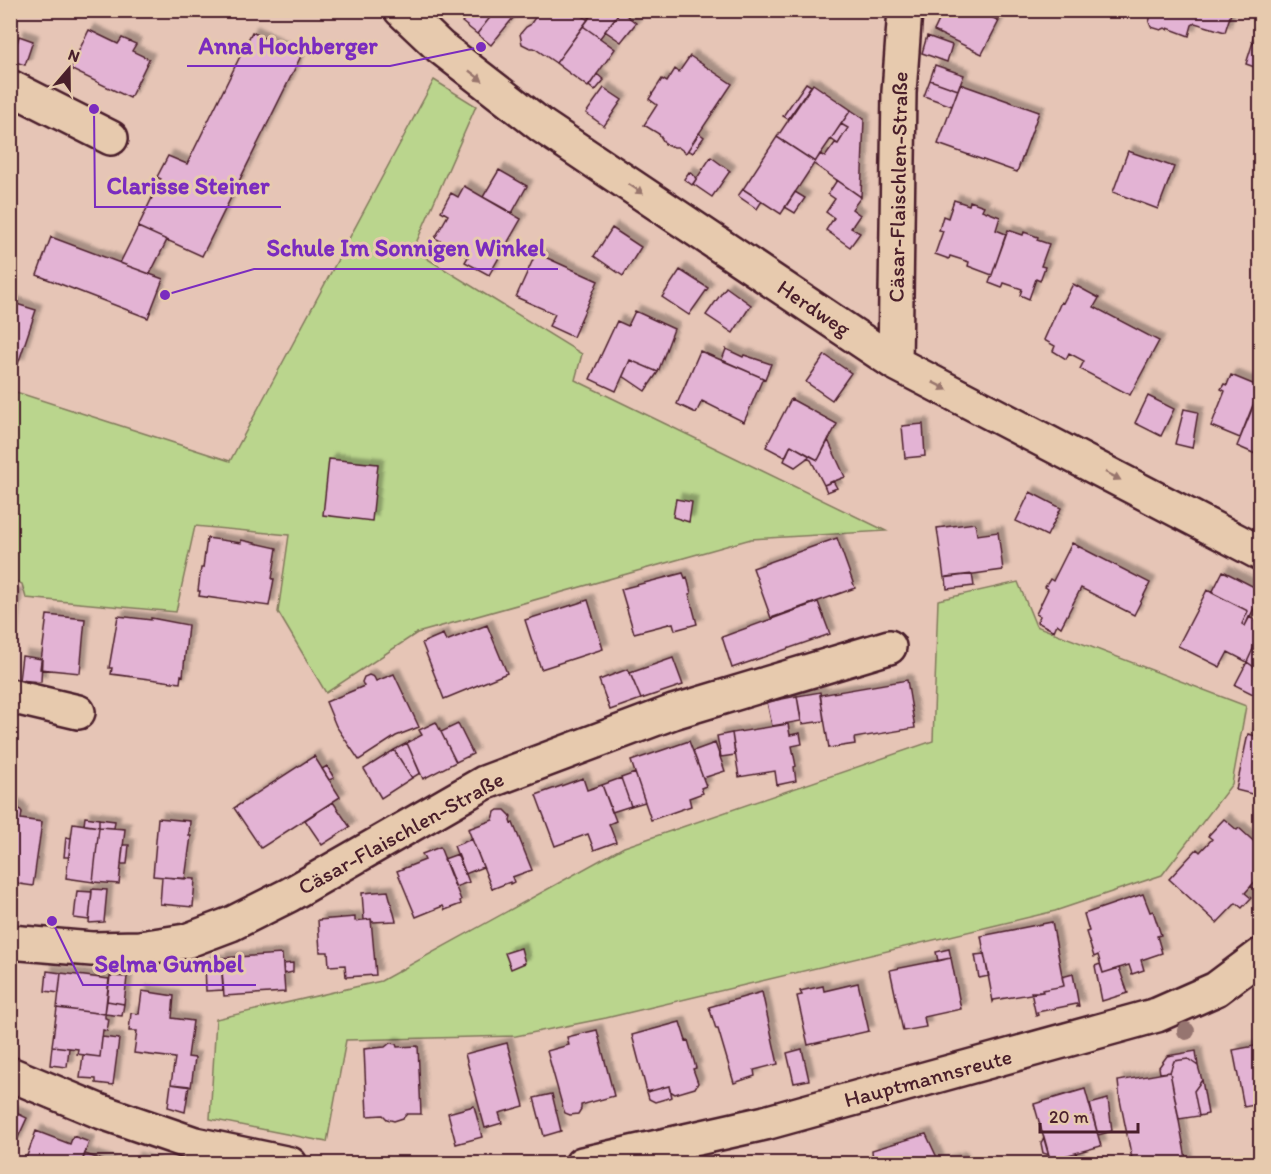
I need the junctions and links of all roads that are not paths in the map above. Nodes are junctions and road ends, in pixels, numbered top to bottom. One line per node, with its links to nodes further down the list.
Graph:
1 (401, 10): 5 (street, Herdweg, one-way to 5)
2 (905, 10): 5 (street, Cäsar-Flaischlen-Straße)
3 (10, 87): 4 (street)
4 (111, 138)
5 (894, 363): 6 (street, Herdweg, one-way to 6)
6 (1260, 553)
7 (889, 648): 10 (street, Cäsar-Flaischlen-Straße)
8 (10, 696): 9 (street)
9 (78, 712)
10 (10, 942)
11 (1260, 956): 14 (street, Hauptmannsreute)
12 (10, 1074): 13 (street)
13 (290, 1164)
14 (582, 1164)

